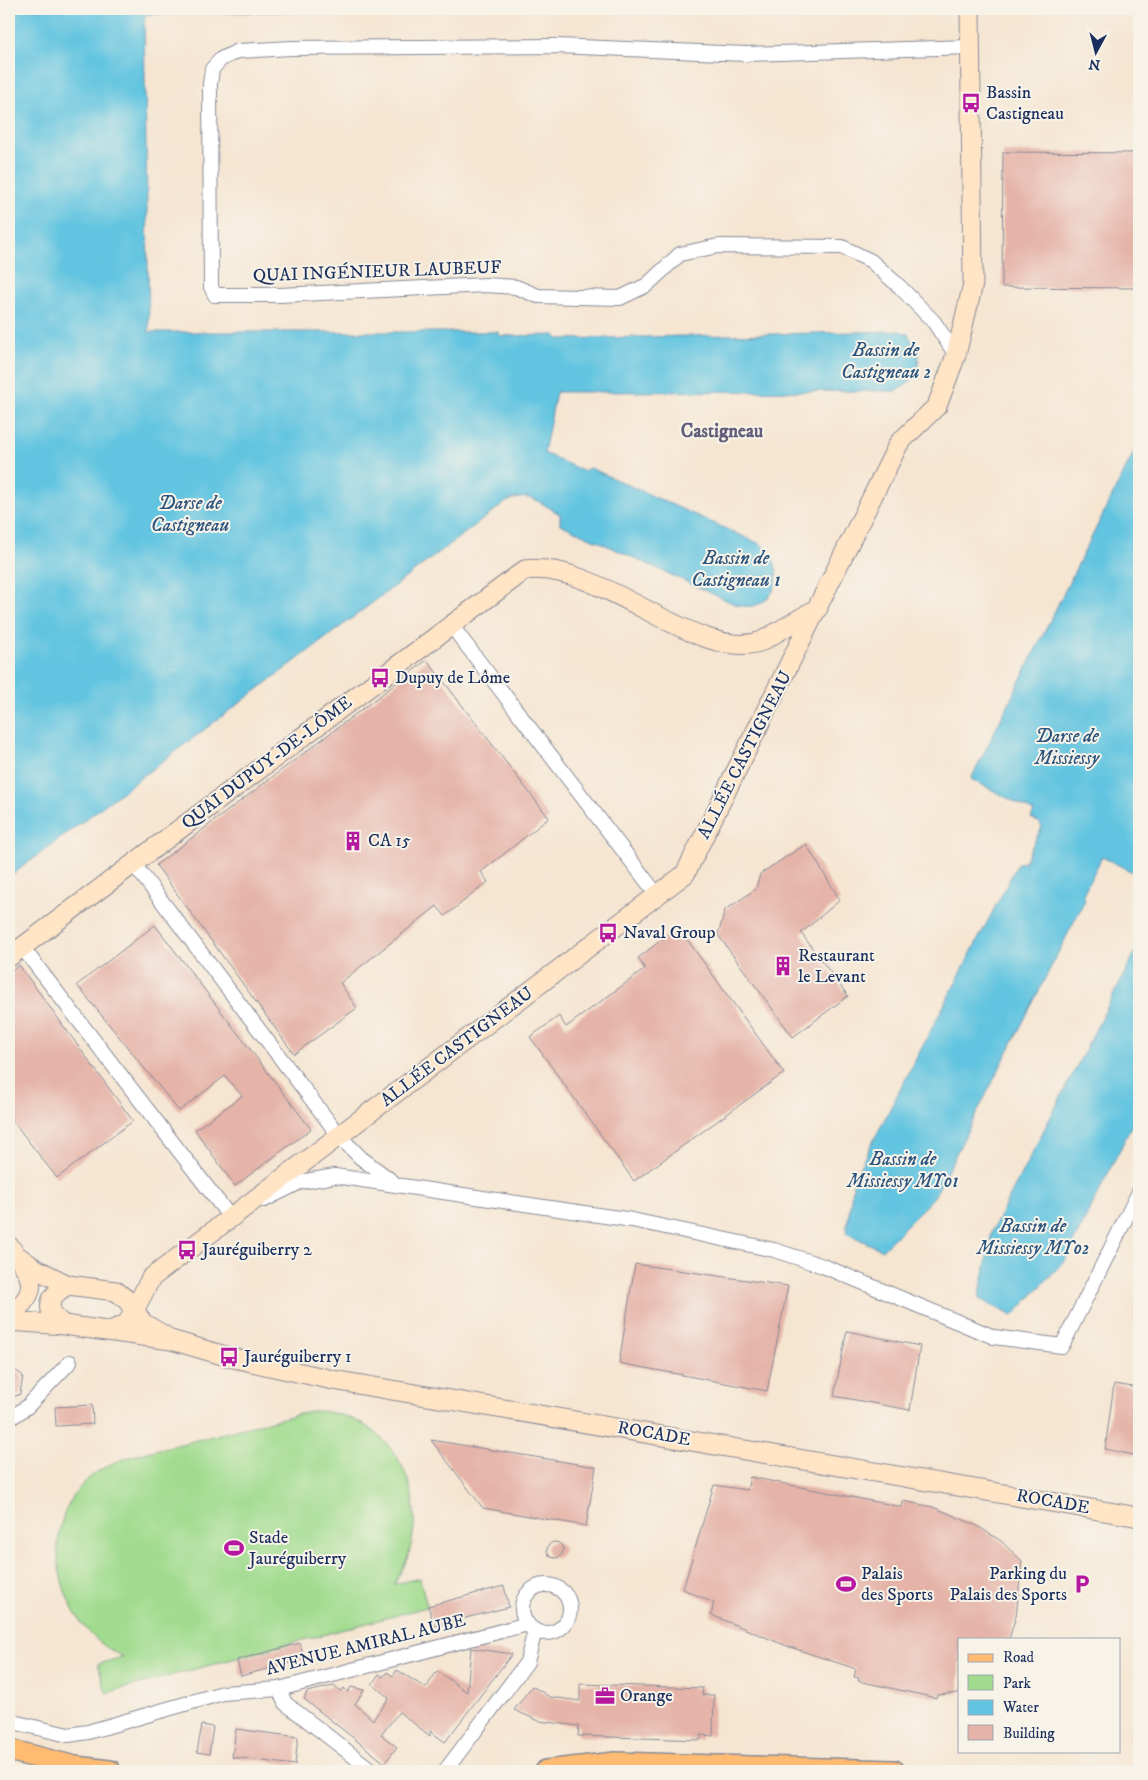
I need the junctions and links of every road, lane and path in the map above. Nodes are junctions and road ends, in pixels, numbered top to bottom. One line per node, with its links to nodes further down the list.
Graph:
1 (970, 9): 2 (street, ALLÉE CASTIGNEAU)
2 (970, 47): 3 (street, ALLÉE CASTIGNEAU); 3 (street, QUAI INGÉNIEUR LAUBEUF)
3 (956, 355): 4 (street, ALLÉE CASTIGNEAU)
4 (818, 608): 5 (street, QUAI DUPUY-DE-LÔME); 7 (street, ALLÉE CASTIGNEAU)
5 (451, 625): 6 (street, QUAI DUPUY-DE-LÔME); 7 (street)
6 (133, 863): 8 (street, QUAI DUPUY-DE-LÔME); 9 (street)
7 (658, 896): 9 (street, ALLÉE CASTIGNEAU)
8 (15, 952): 12 (street)
9 (339, 1135): 10 (street); 12 (street, ALLÉE CASTIGNEAU)
10 (396, 1184): 11 (street); 12 (street)
11 (1139, 1192)
12 (230, 1217): 14 (street, ALLÉE CASTIGNEAU)
13 (14, 1251): 15 (street); 18 (street)
14 (151, 1278): 16 (street); 17 (street)
15 (68, 1285): 16 (street); 20 (street)
16 (104, 1288): 17 (street)
17 (133, 1311): 21 (street); 22 (street)
18 (9, 1314)
19 (9, 1321): 20 (street)
20 (64, 1325): 21 (street)
21 (110, 1331): 22 (street)
22 (170, 1340): 25 (street, ROCADE)
23 (70, 1362): 24 (street)
24 (9, 1419)
25 (1139, 1517)
26 (279, 1690): 27 (street, AVENUE AMIRAL AUBE); 29 (street); 31 (street, AVENUE AMIRAL AUBE)
27 (9, 1721)
28 (9, 1750): 30 (main road)
29 (370, 1769)
30 (110, 1771)
31 (445, 1771)
32 (546, 1771): 33 (main road)
33 (894, 1771)

